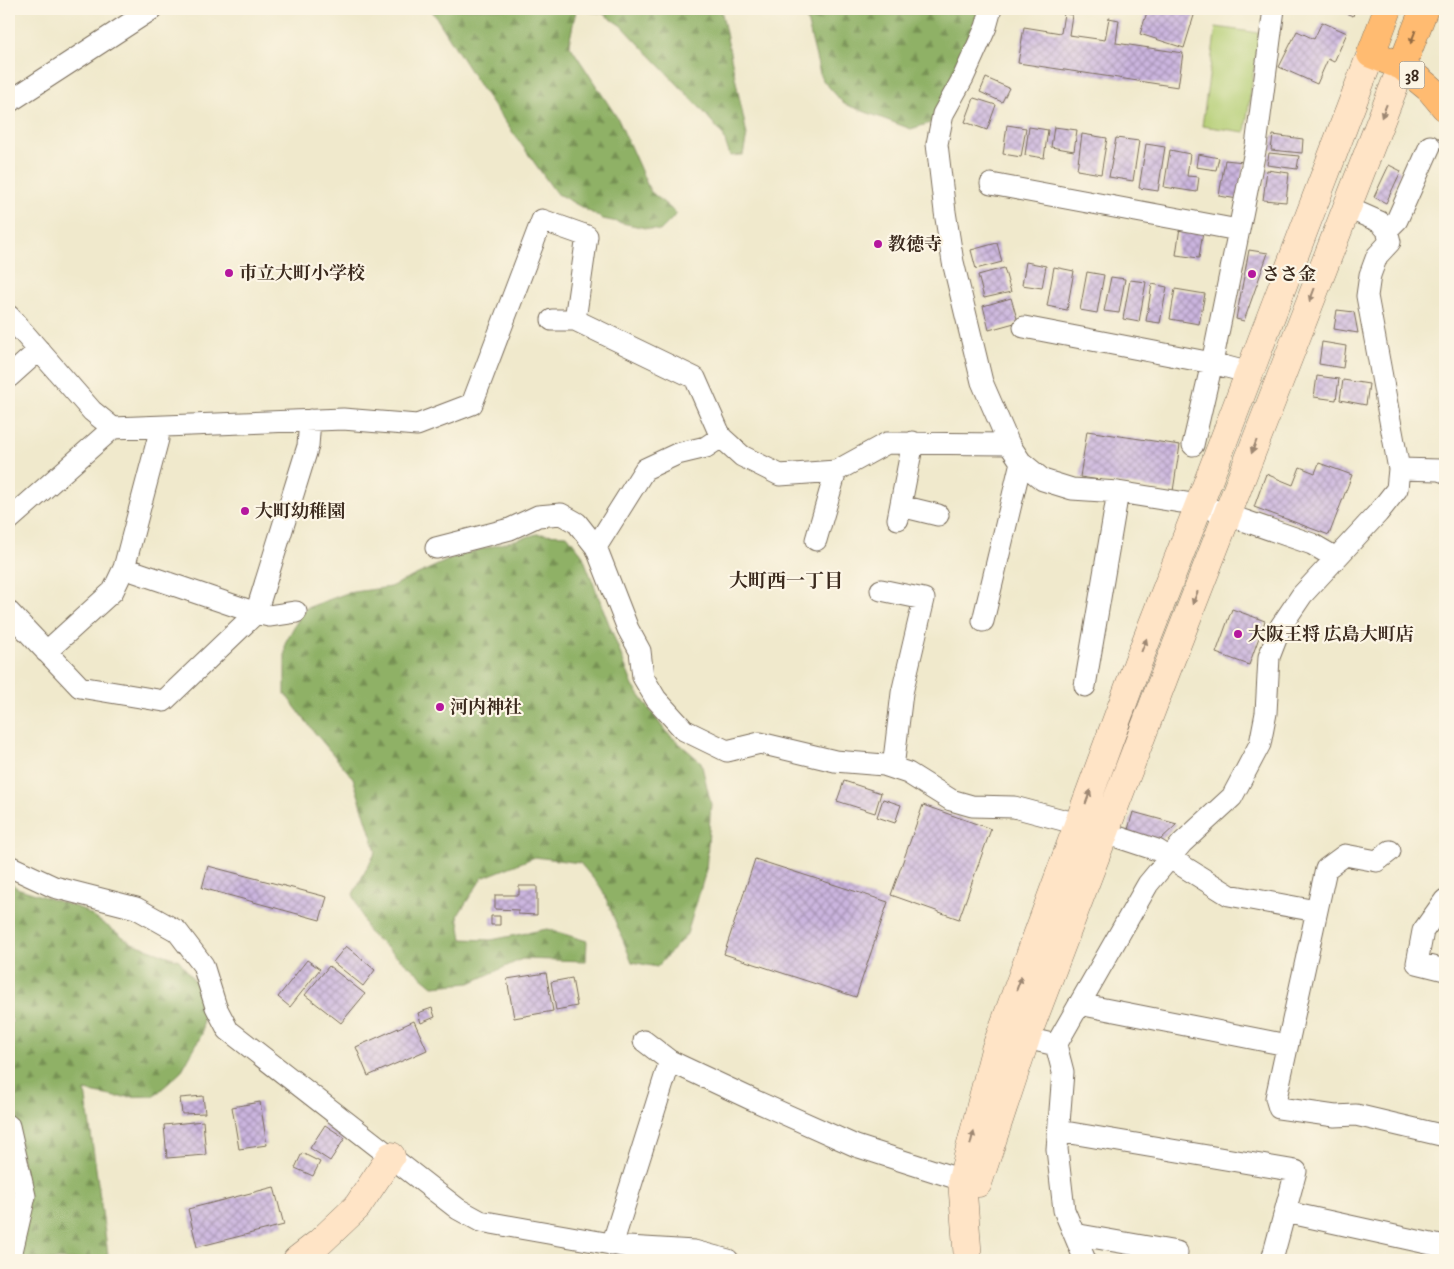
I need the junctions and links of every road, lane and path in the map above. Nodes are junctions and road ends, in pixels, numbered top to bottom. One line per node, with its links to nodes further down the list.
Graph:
1 (152, 9): 8 (street)
2 (991, 9): 28 (street)
3 (1274, 9): 13 (street)
4 (1388, 9): 6 (main road)
5 (1424, 9): 7 (main road, 38, one-way to 7)
6 (1371, 54): 7 (main road, 38); 21 (street)
7 (1402, 66): 9 (main road, 38); 12 (street, one-way to 12)
8 (9, 102)
9 (1445, 107)
10 (1430, 146): 14 (street)
11 (991, 184): 13 (street)
12 (1346, 208): 14 (street); 37 (street, one-way to 37)
13 (1238, 230): 20 (street)
14 (1387, 230): 31 (street)
15 (9, 316): 19 (street)
16 (552, 320): 17 (street)
17 (575, 320): 23 (street); 26 (street)
18 (1024, 327): 20 (street)
19 (38, 350): 22 (street); 25 (street)
20 (1212, 363): 21 (street); 29 (street)
21 (1250, 373): 35 (street)
22 (9, 377)
23 (310, 420): 24 (street); 47 (street)
24 (158, 426): 25 (street); 43 (street)
25 (113, 428): 38 (street)
26 (722, 437): 32 (street); 40 (street)
27 (913, 442): 28 (street); 32 (street); 36 (street)
28 (1009, 444): 30 (street)
29 (1193, 445)
30 (1020, 462): 34 (street); 48 (street)
31 (1399, 469): 33 (street); 42 (street)
32 (836, 471): 39 (street)
33 (1445, 472)
34 (1118, 492): 35 (street); 50 (street)
35 (1199, 505): 37 (street); 52 (street, one-way to 35)
36 (938, 515)
37 (1228, 515): 42 (street); 53 (street, one-way to 53)
38 (9, 520)
39 (816, 540)
40 (596, 547): 41 (street); 51 (street)
41 (436, 548)
42 (1336, 558): 55 (street)
43 (124, 568): 47 (street); 49 (street)
44 (881, 590): 51 (street)
45 (9, 612): 49 (street)
46 (296, 612): 47 (street)
47 (256, 613): 49 (street)
48 (983, 621)
49 (46, 652)
50 (1085, 686)
51 (893, 768): 52 (street)
52 (1078, 824): 53 (street); 70 (street, one-way to 52)
53 (1104, 833): 55 (street); 61 (street)
54 (1390, 851): 58 (street)
55 (1170, 858): 58 (street); 60 (street)
56 (9, 866): 69 (street)
57 (1445, 900): 59 (street)
58 (1316, 911): 64 (street)
59 (1445, 970)
60 (1079, 1004): 63 (street); 64 (street)
61 (1026, 1038): 63 (street); 72 (street)
62 (644, 1040): 65 (street)
63 (1056, 1045): 67 (street)
64 (1287, 1045): 68 (street)
65 (670, 1061): 70 (street); 74 (street)
66 (9, 1126): 76 (street)
67 (1059, 1132): 71 (street); 73 (street)
68 (1445, 1136)
69 (391, 1156): 74 (street); 77 (street)
70 (962, 1180): 72 (street)
71 (1286, 1212): 75 (street); 82 (street)
72 (966, 1220): 79 (street)
73 (1074, 1234): 80 (street); 81 (street)
74 (612, 1245): 78 (street)
75 (1445, 1248)
76 (10, 1260)
77 (297, 1260)
78 (728, 1260)
79 (968, 1260)
80 (1085, 1260)
81 (1176, 1260)
82 (1272, 1260)

